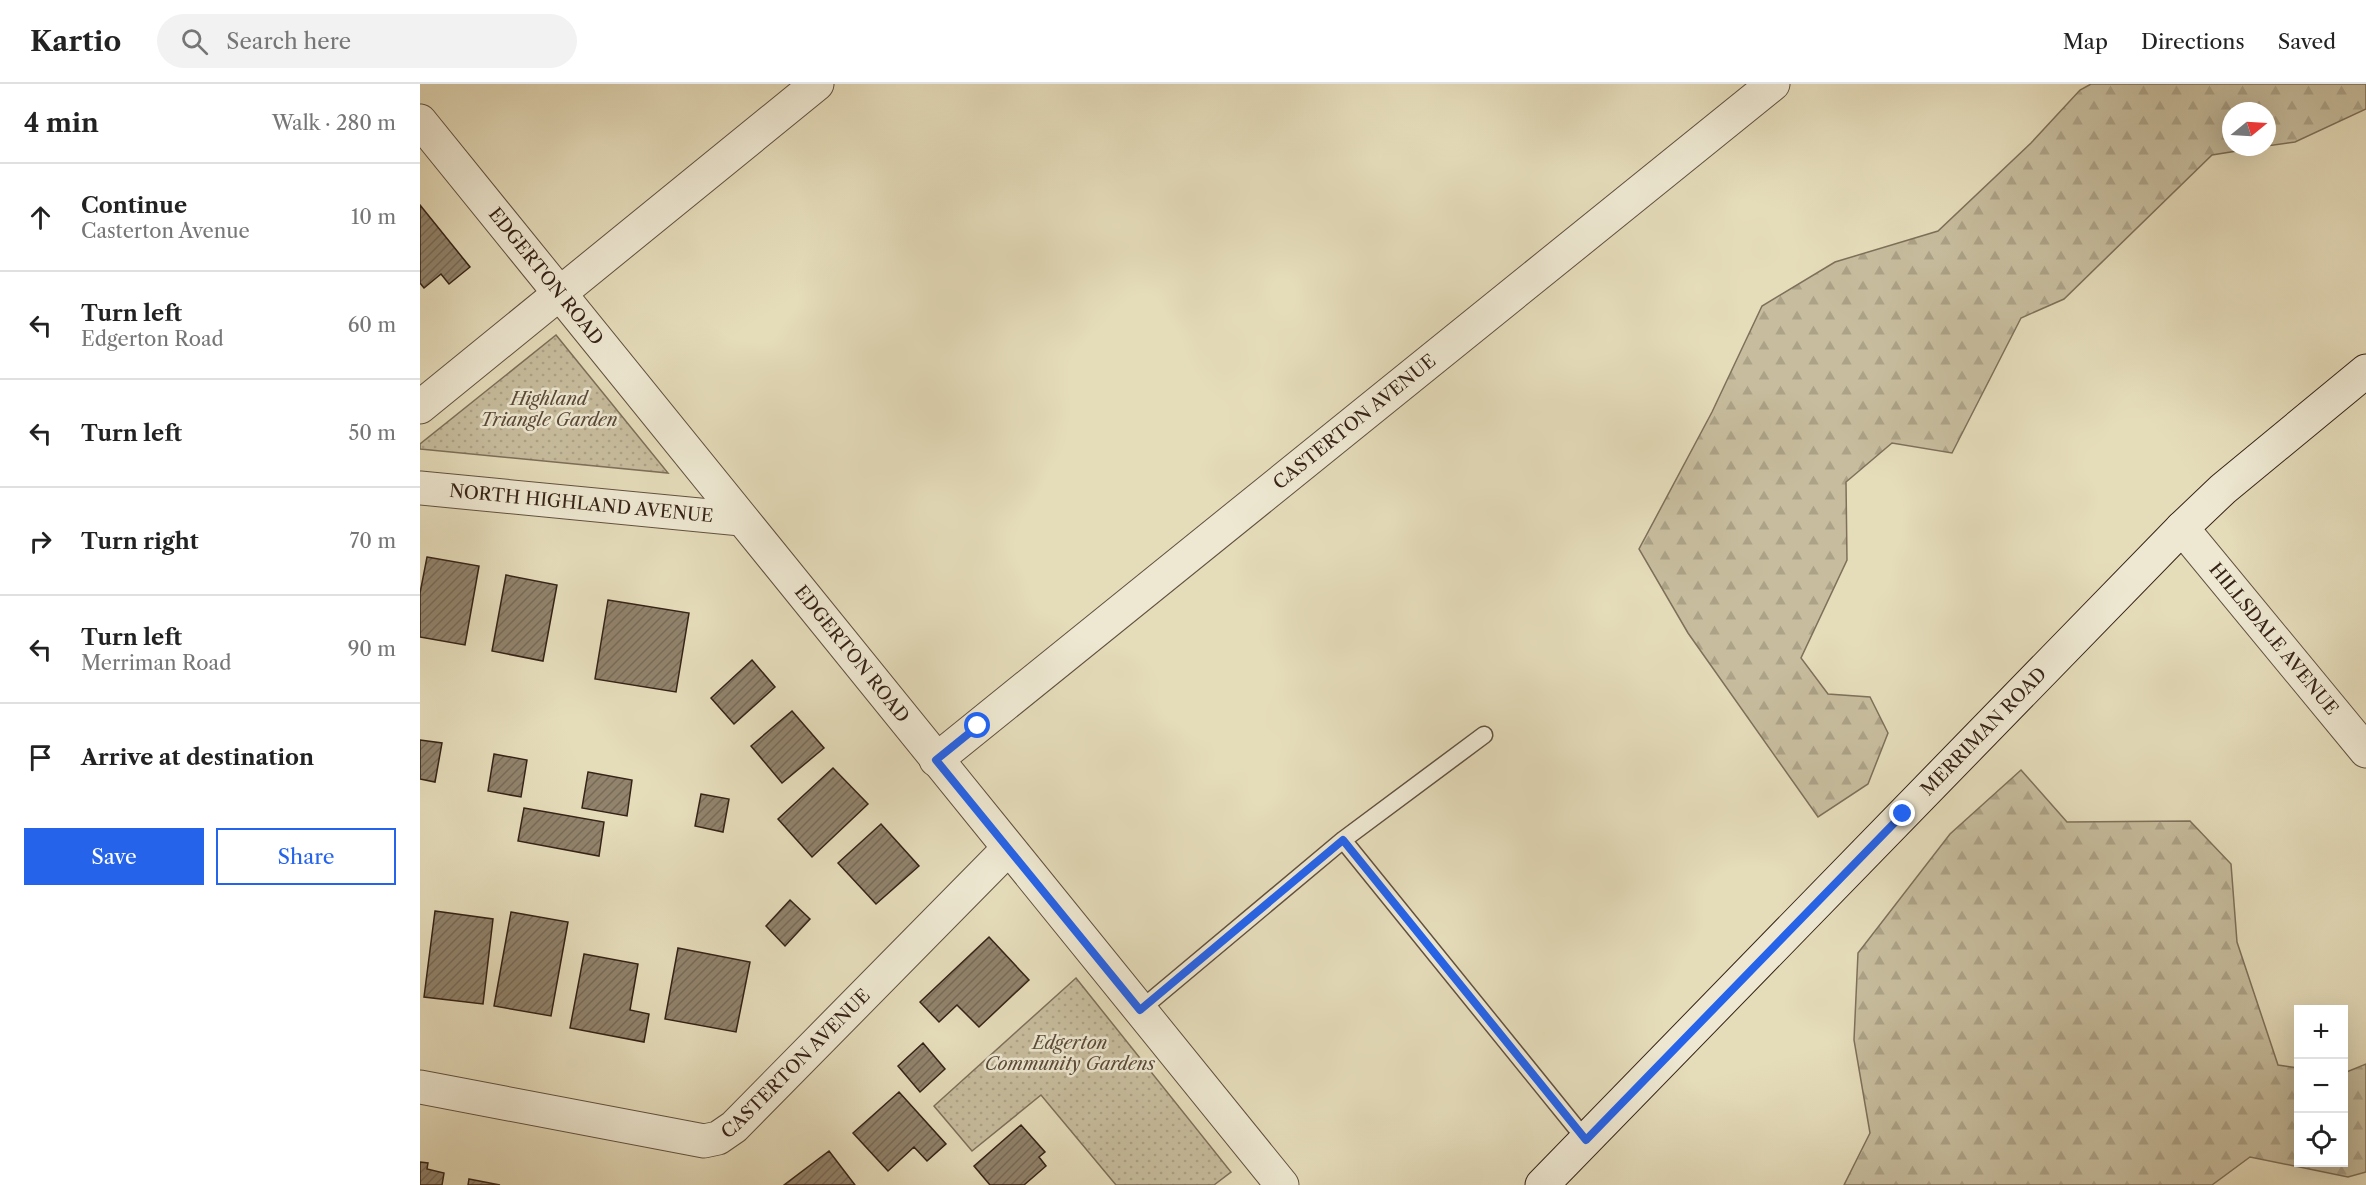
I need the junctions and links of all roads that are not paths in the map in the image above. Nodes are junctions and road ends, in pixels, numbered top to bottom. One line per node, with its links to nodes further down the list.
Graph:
1 (817, 84): 4 (street)
2 (1773, 84): 12 (street, CASTERTON AVENUE)
3 (420, 121): 4 (street, EDGERTON ROAD)
4 (559, 294): 6 (street); 8 (street, EDGERTON ROAD)
5 (2366, 371): 9 (street, MERRIMAN ROAD)
6 (420, 407)
7 (420, 488): 8 (street, NORTH HIGHLAND AVENUE)
8 (741, 519): 12 (street, EDGERTON ROAD)
9 (2182, 528): 11 (street, HILLSDALE AVENUE); 17 (street, MERRIMAN ROAD)
10 (1484, 735): 13 (lane)
11 (2366, 751)
12 (936, 760): 14 (street, EDGERTON ROAD)
13 (1343, 840): 15 (lane); 17 (lane)
14 (1008, 849): 15 (street, EDGERTON ROAD); 16 (street, CASTERTON AVENUE)
15 (1140, 1010): 18 (street, EDGERTON ROAD)
16 (420, 1087)
17 (1586, 1140): 19 (street, MERRIMAN ROAD)
18 (1282, 1185)
19 (1542, 1185)

